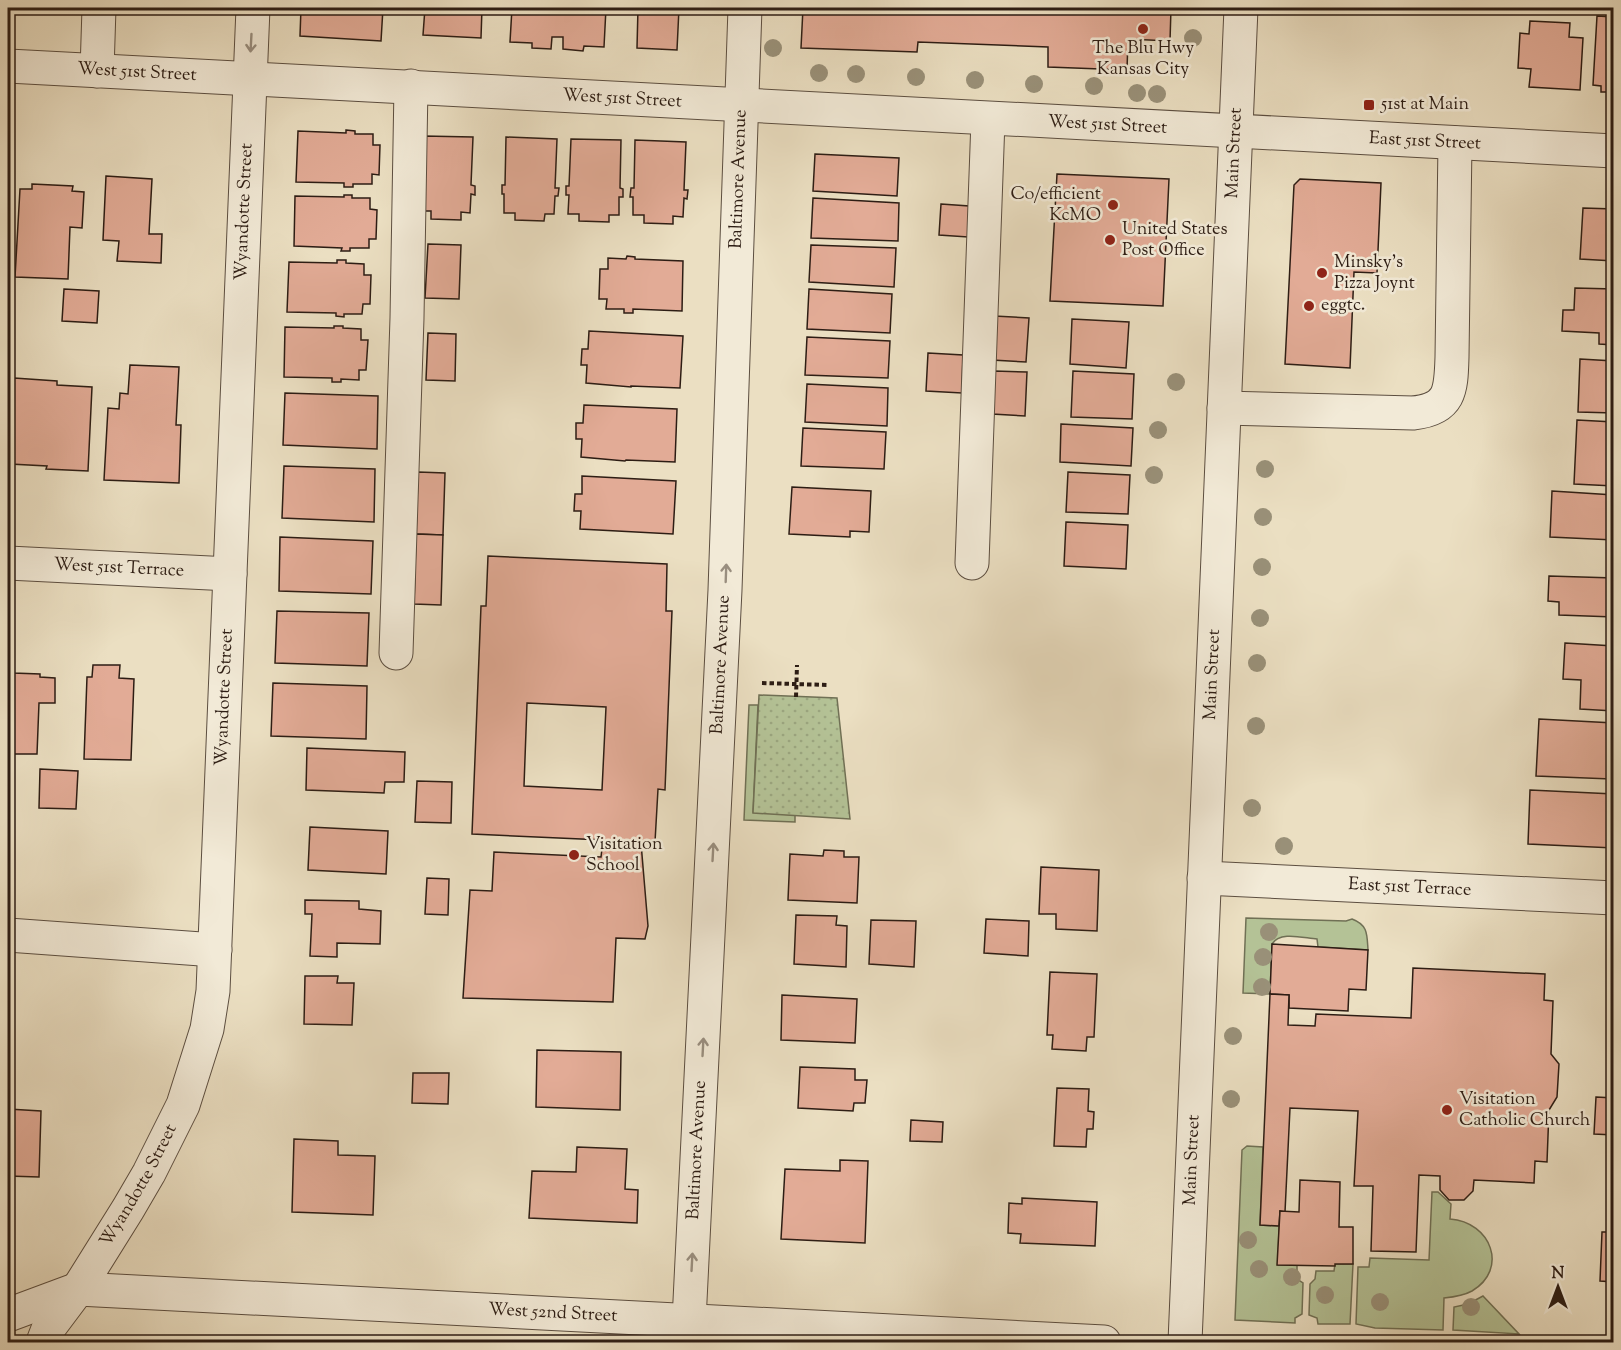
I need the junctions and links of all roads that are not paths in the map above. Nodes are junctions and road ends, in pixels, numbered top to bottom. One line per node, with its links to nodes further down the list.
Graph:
1 (99, 8): 6 (street)
2 (253, 8): 7 (street, Wyandotte Street, one-way to 7)
3 (745, 8): 9 (street, Baltimore Avenue)
4 (1241, 8): 11 (street, Main Street)
5 (8, 66): 6 (street, West 51st Street)
6 (97, 70): 7 (street, West 51st Street)
7 (249, 78): 8 (street, West 51st Street); 17 (street, Wyandotte Street)
8 (411, 86): 9 (street, West 51st Street); 18 (street)
9 (743, 105): 10 (street, West 51st Street); 25 (street, Baltimore Avenue, one-way to 9)
10 (988, 120): 11 (street, West 51st Street); 16 (street)
11 (1236, 134): 12 (street, East 51st Street); 14 (street, Main Street)
12 (1455, 143): 13 (street, East 51st Street); 14 (street)
13 (1614, 151)
14 (1224, 408): 19 (street, Main Street)
15 (8, 563): 17 (street, West 51st Terrace)
16 (972, 563)
17 (230, 574): 22 (street, Wyandotte Street)
18 (396, 653)
19 (1204, 878): 20 (street, East 51st Terrace); 28 (street, Main Street)
20 (1614, 898)
21 (8, 935): 22 (street)
22 (215, 950): 23 (street, Wyandotte Street)
23 (78, 1289): 24 (street, West 52nd Street); 25 (street, West 52nd Street); 26 (street, Wyandotte Street)
24 (8, 1315)
25 (689, 1321): 27 (street, West 52nd Street)
26 (44, 1342)
27 (1104, 1342)
28 (1185, 1342)

